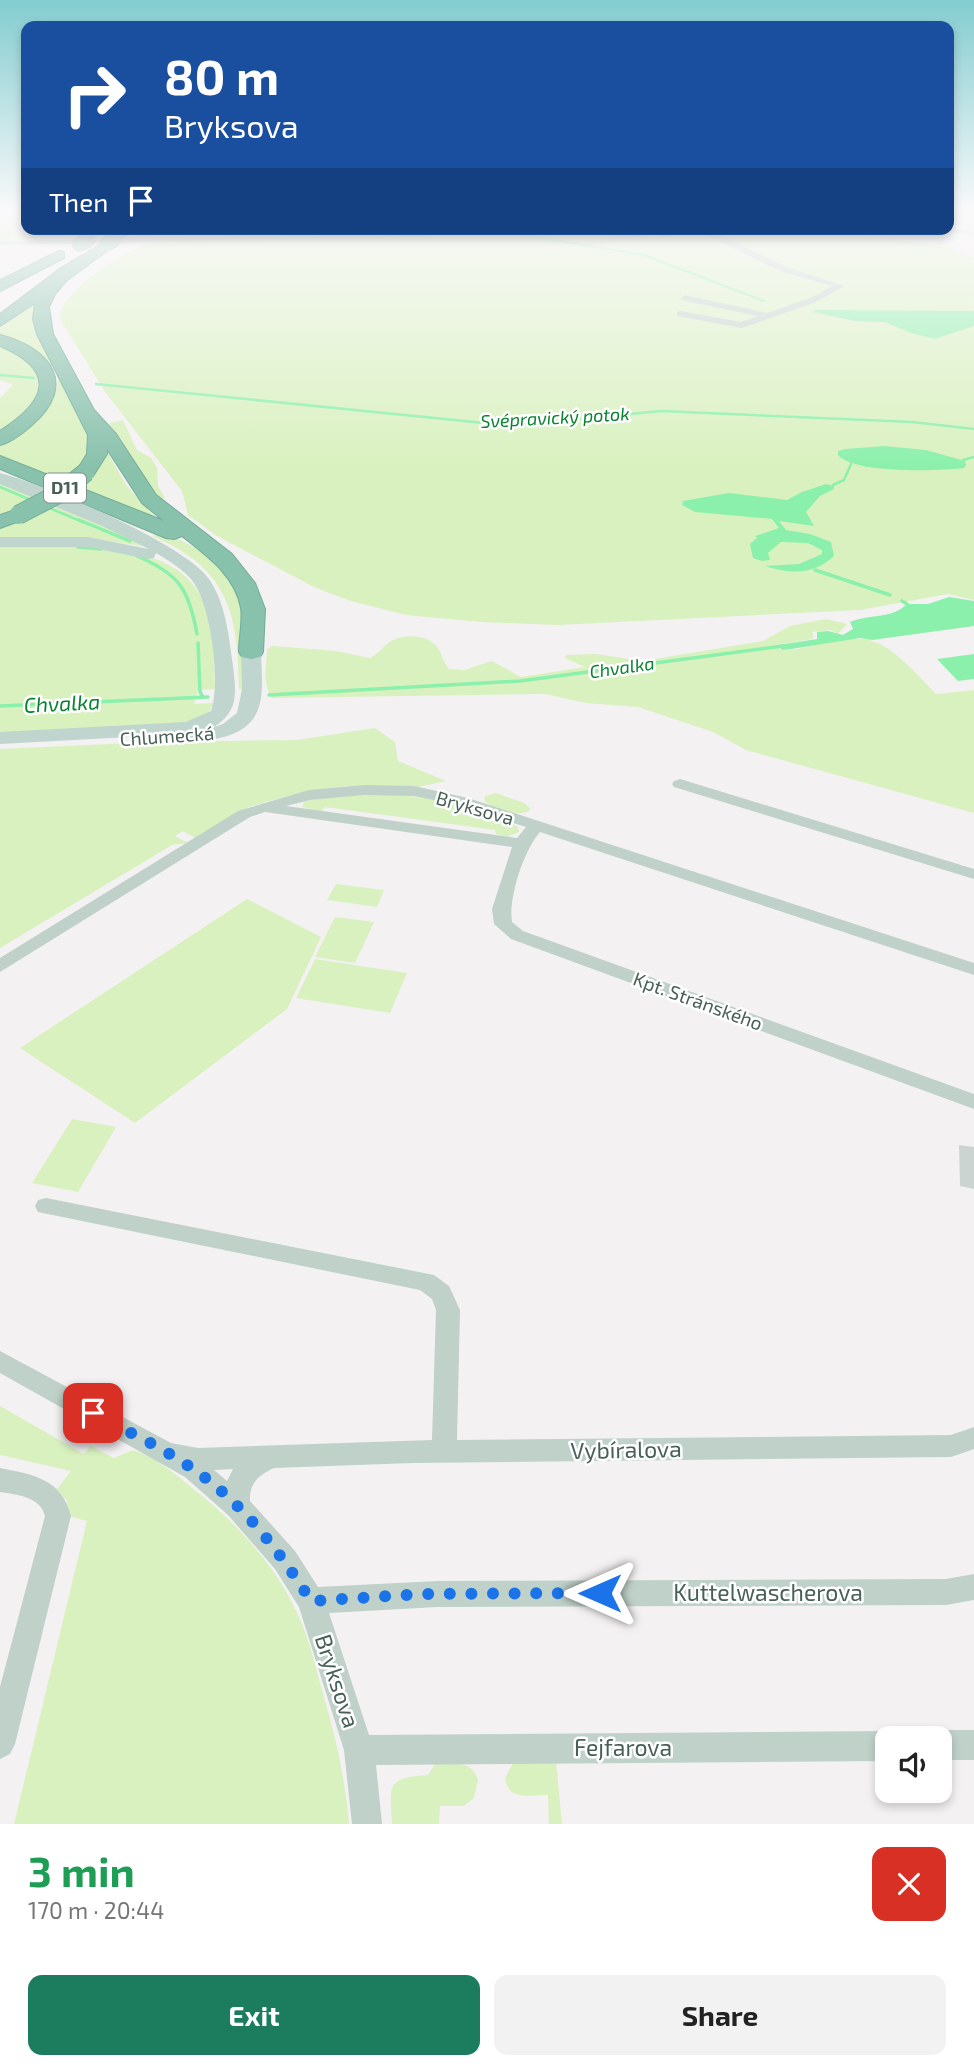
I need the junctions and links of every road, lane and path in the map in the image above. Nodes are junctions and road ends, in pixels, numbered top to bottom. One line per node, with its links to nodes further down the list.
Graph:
1 (30, 298): 7 (highway)
2 (45, 298): 9 (highway)
3 (684, 298): 6 (street)
4 (816, 298): 6 (street)
5 (680, 314): 6 (street)
6 (768, 316)
7 (0, 321)
8 (0, 340): 10 (highway)
9 (86, 412): 13 (highway, bridge); 15 (highway)
10 (0, 439)
11 (0, 462): 15 (highway, D11)
12 (0, 478): 16 (main road)
13 (9, 518)
14 (0, 542): 16 (main road)
15 (224, 559): 17 (highway, Chlumecká / D11)
16 (210, 603): 18 (main road, Chlumecká)
17 (251, 652): 19 (main road, Chlumecká)
18 (0, 738)
19 (0, 745)
20 (680, 784): 24 (street)
21 (261, 808): 22 (street, Bryksova); 23 (street); 25 (street, Bryksova)
22 (536, 826): 23 (street, Kpt. Stránského); 26 (street, Bryksova)
23 (521, 843): 27 (street, Kpt. Stránského)
24 (974, 874)
25 (0, 966)
26 (974, 969)
27 (974, 1102)
28 (46, 1206): 31 (street)
29 (0, 1361): 32 (street, Bryksova)
30 (974, 1438): 31 (street, Vybíralova)
31 (444, 1452): 33 (street, Vybíralova)
32 (166, 1453): 33 (street, Vybíralova); 35 (street, Bryksova)
33 (276, 1456): 35 (street)
34 (0, 1480): 38 (street)
35 (237, 1506): 37 (street, Bryksova)
36 (974, 1587): 37 (street, Kuttelwascherova)
37 (311, 1601): 42 (street, Bryksova)
38 (0, 1744)
39 (952, 1745): 40 (street)
40 (974, 1745)
41 (875, 1746): 42 (street, Fejfarova)
42 (359, 1751): 43 (street, Bryksova)
43 (367, 1824)

